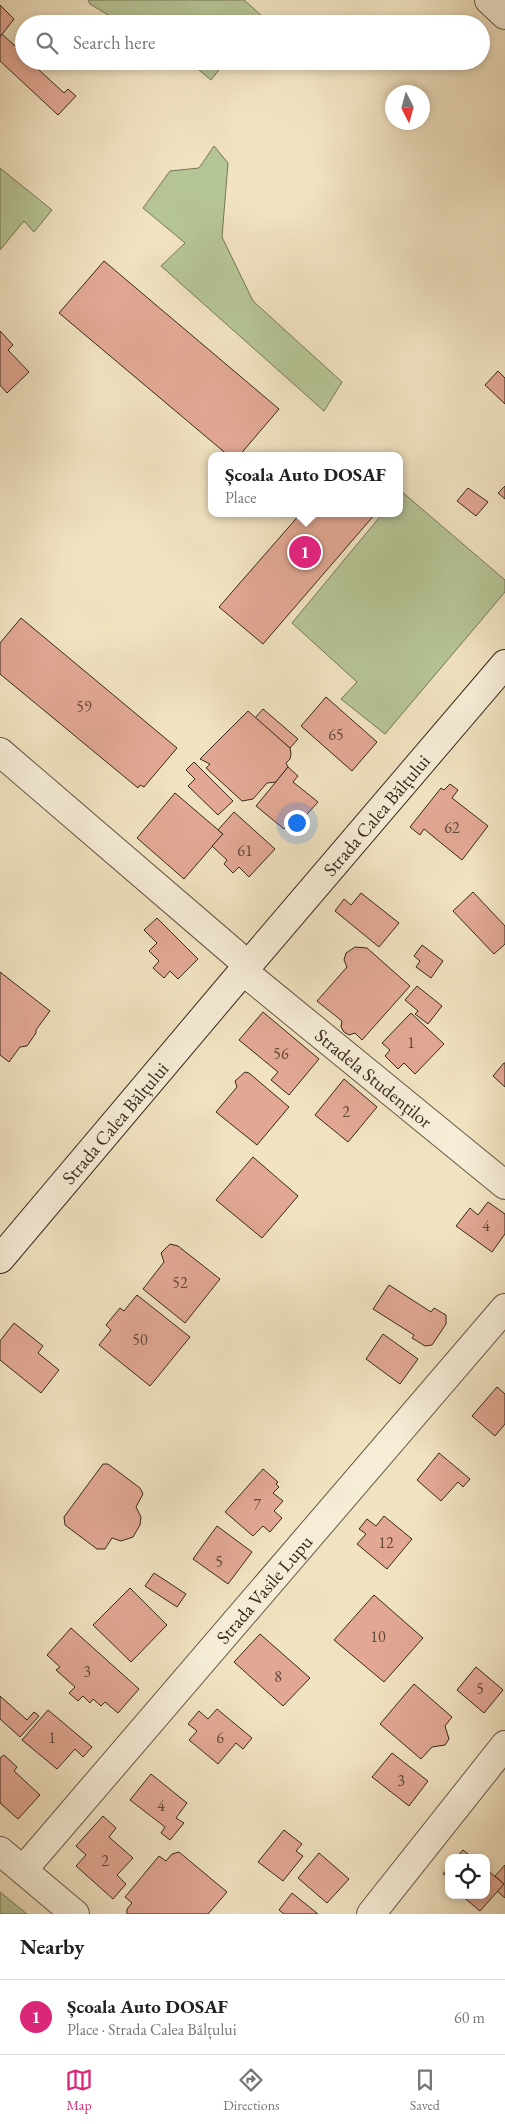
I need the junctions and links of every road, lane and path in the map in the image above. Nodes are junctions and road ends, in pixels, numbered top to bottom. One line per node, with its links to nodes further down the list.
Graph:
1 (489, 0): 2 (street)
2 (505, 15)
3 (505, 664): 5 (street, Strada Calea Bălțului)
4 (0, 752): 5 (street)
5 (245, 968): 6 (street, Stradela Studenților); 7 (street, Strada Calea Bălțului)
6 (505, 1186)
7 (0, 1259)
8 (505, 1308): 11 (street, Strada Vasile Lupu)
9 (505, 1745): 13 (street)
10 (0, 1851): 11 (street)
11 (23, 1870): 12 (street)
12 (76, 1914)
13 (371, 1914)

